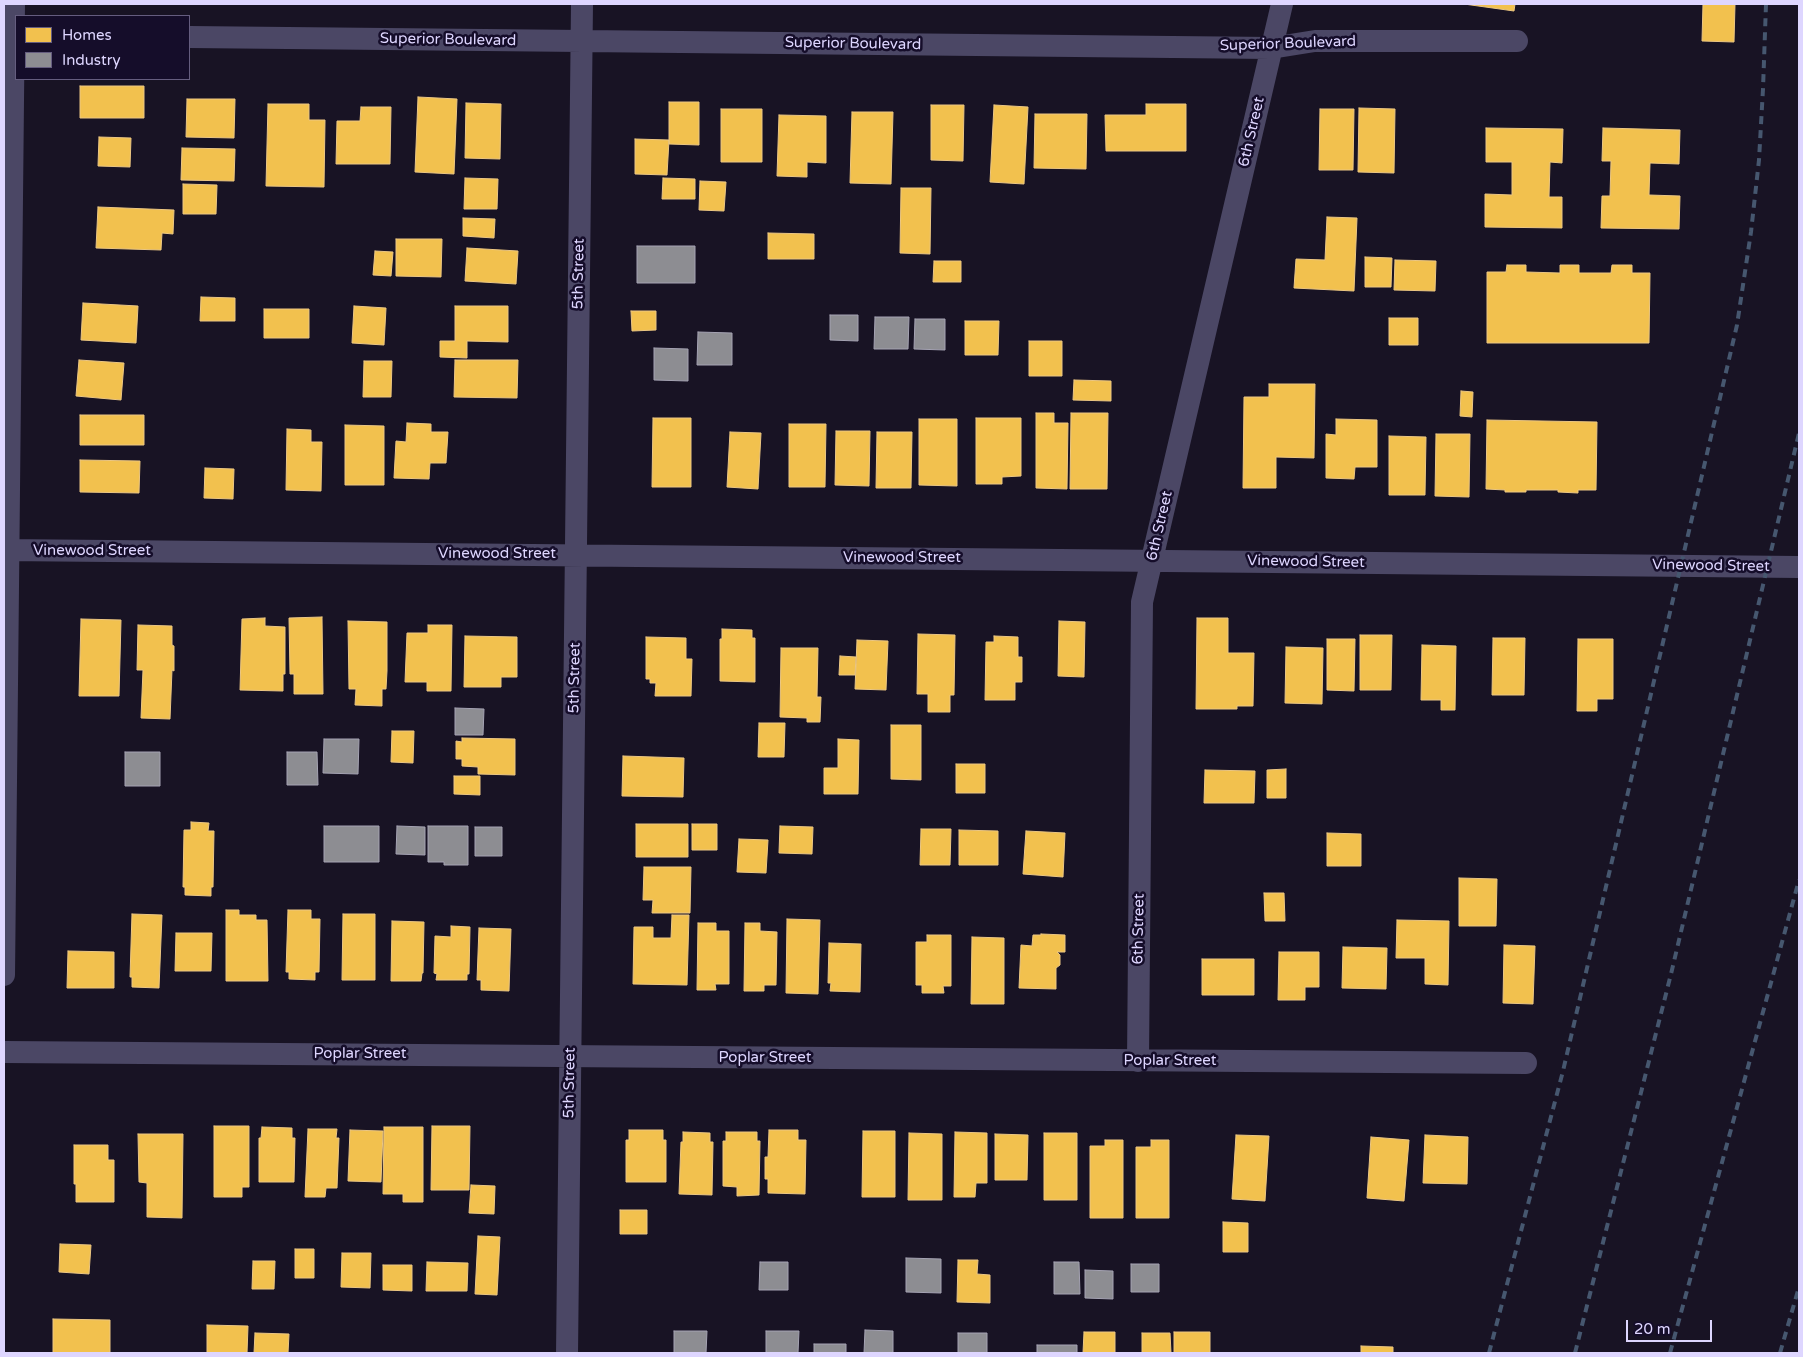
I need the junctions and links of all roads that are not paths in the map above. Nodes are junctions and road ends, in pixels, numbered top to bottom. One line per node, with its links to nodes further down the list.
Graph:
1 (14, 4): 4 (street)
2 (582, 4): 6 (street, 5th Street)
3 (1282, 4): 8 (street, 6th Street)
4 (11, 37): 9 (street)
5 (190, 37): 6 (street, Superior Boulevard)
6 (582, 41): 8 (street, Superior Boulevard); 10 (street, 5th Street)
7 (1517, 41): 8 (street, Superior Boulevard)
8 (1272, 48): 11 (street, 6th Street)
9 (6, 550): 10 (street, Vinewood Street); 13 (street)
10 (576, 555): 11 (street, Vinewood Street); 15 (street, 5th Street)
11 (1152, 560): 12 (street, Vinewood Street); 16 (street, 6th Street)
12 (1799, 567)
13 (4, 976)
14 (4, 1052): 15 (street, Poplar Street)
15 (570, 1056): 16 (street, Poplar Street); 18 (street, 5th Street)
16 (1138, 1061): 17 (street, Poplar Street)
17 (1526, 1063)
18 (567, 1353)

